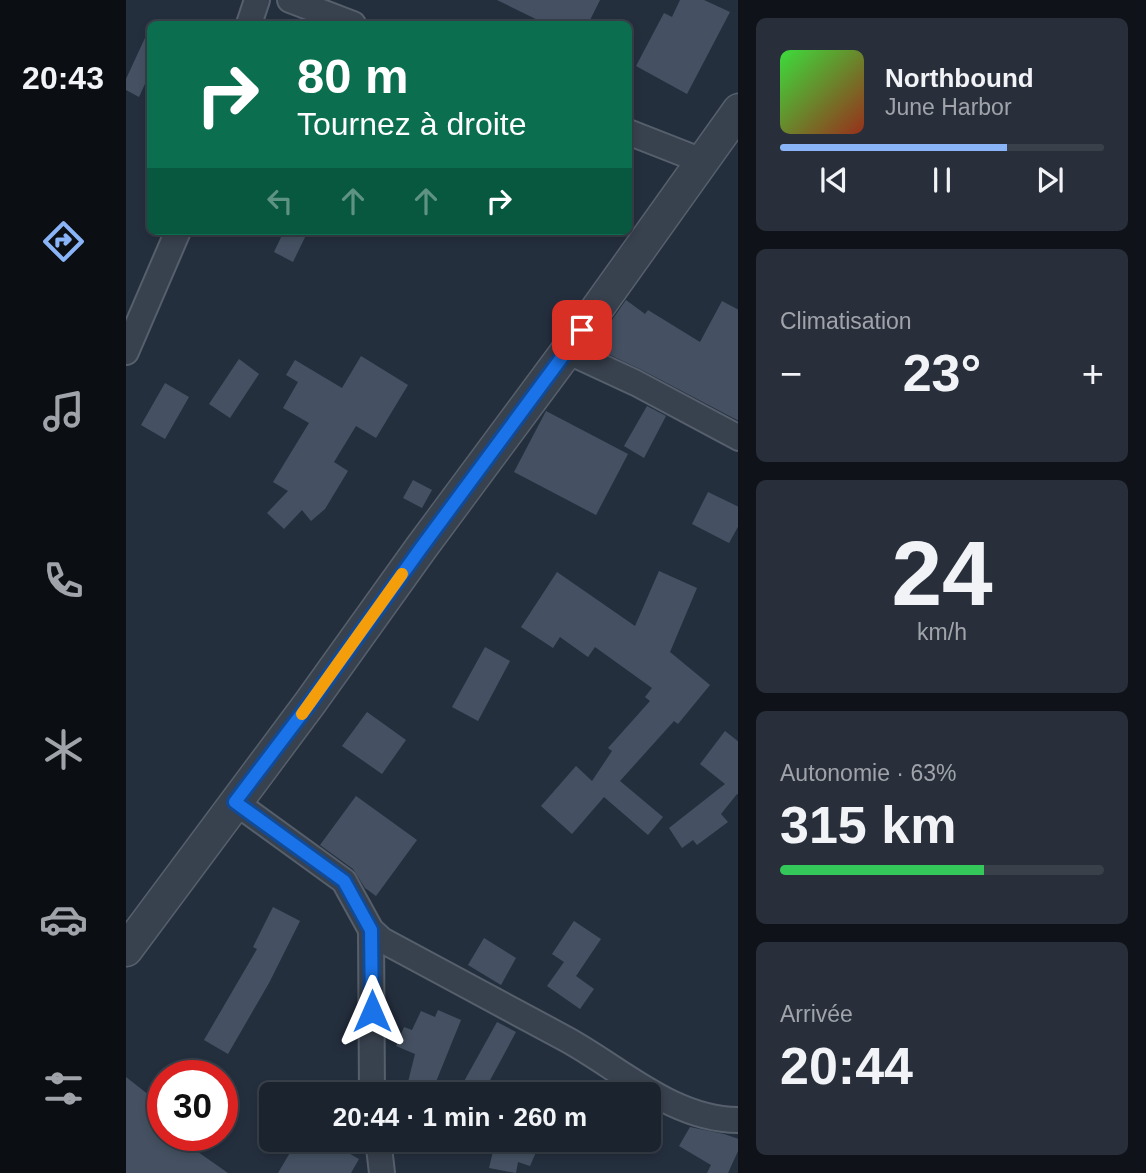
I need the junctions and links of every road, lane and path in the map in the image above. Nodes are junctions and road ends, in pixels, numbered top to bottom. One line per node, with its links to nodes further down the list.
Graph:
1 (257, 0): 3 (street)
2 (290, 0): 4 (street)
3 (250, 21)
4 (345, 21)
5 (738, 110): 7 (street)
6 (632, 134): 7 (street)
7 (702, 161): 9 (street)
8 (176, 235): 10 (street)
9 (567, 351): 11 (street); 12 (street)
10 (126, 352)
11 (738, 438)
12 (235, 802): 13 (street); 14 (street)
13 (371, 930): 15 (street); 16 (street)
14 (126, 950)
15 (372, 1082)
16 (738, 1120)
17 (380, 1152): 18 (street)
18 (382, 1173)

